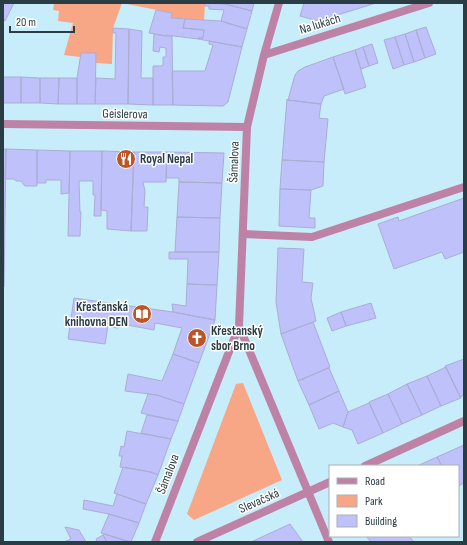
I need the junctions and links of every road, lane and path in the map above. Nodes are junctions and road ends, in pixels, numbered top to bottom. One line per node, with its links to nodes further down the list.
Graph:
1 (279, 3): 3 (street, Šámalova)
2 (429, 3): 3 (street, Na lukách)
3 (264, 55): 5 (street, Šámalova)
4 (3, 124): 5 (street, Geislerova)
5 (247, 127): 7 (street, Šámalova)
6 (464, 187): 7 (street)
7 (243, 234): 8 (street, Šámalova)
8 (239, 326): 12 (street, Šámalova); 13 (street, Šámalova)
9 (464, 421): 10 (street)
10 (367, 465)
11 (329, 482): 12 (street, Slevačská)
12 (307, 492): 14 (street, Slevačská); 15 (street, Šámalova)
13 (155, 542)
14 (197, 542)
15 (329, 542)

